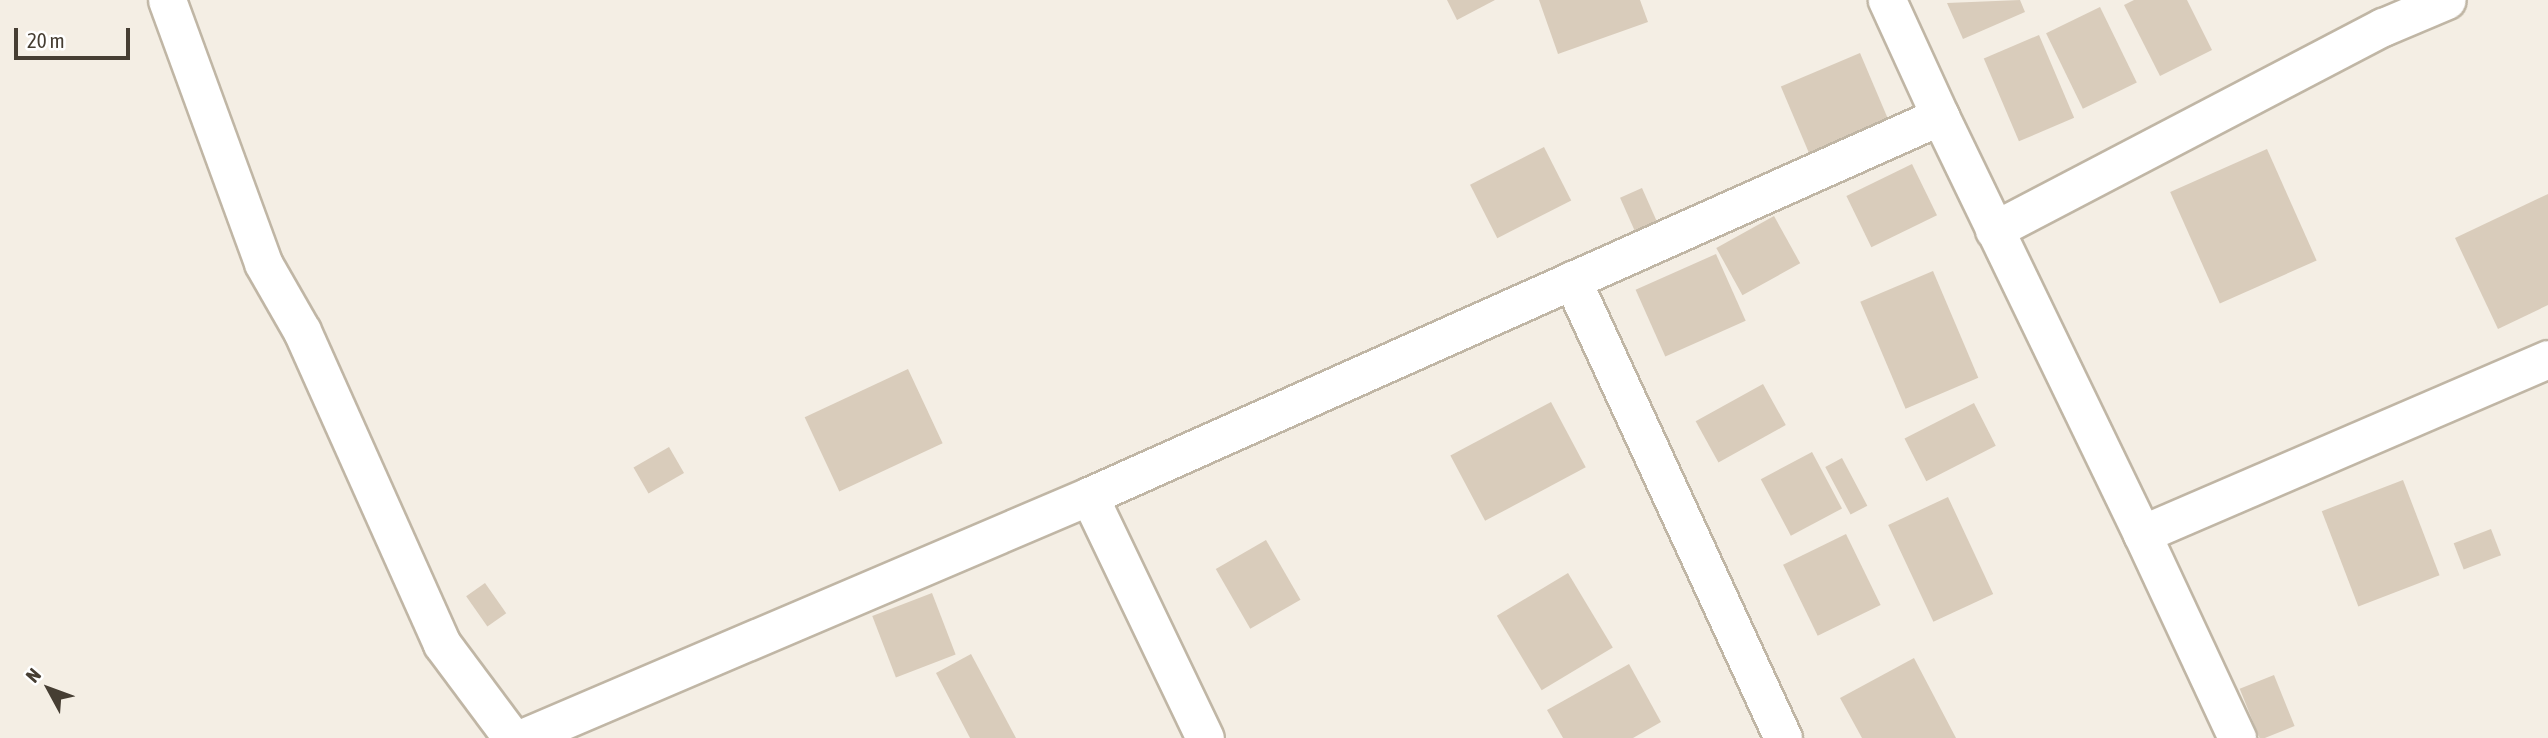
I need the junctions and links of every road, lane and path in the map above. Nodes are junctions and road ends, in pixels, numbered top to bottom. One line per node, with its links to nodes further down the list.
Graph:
1 (167, 0): 10 (street)
2 (1888, 0): 4 (street)
3 (2447, 0): 5 (street)
4 (1940, 116): 5 (street); 6 (street)
5 (1994, 230): 9 (street)
6 (1572, 280): 8 (street); 13 (street)
7 (2548, 359): 9 (street)
8 (1089, 496): 11 (street); 12 (street)
9 (2143, 534): 14 (street)
10 (512, 738)
11 (522, 738)
12 (1205, 738)
13 (1783, 738)
14 (2237, 738)

